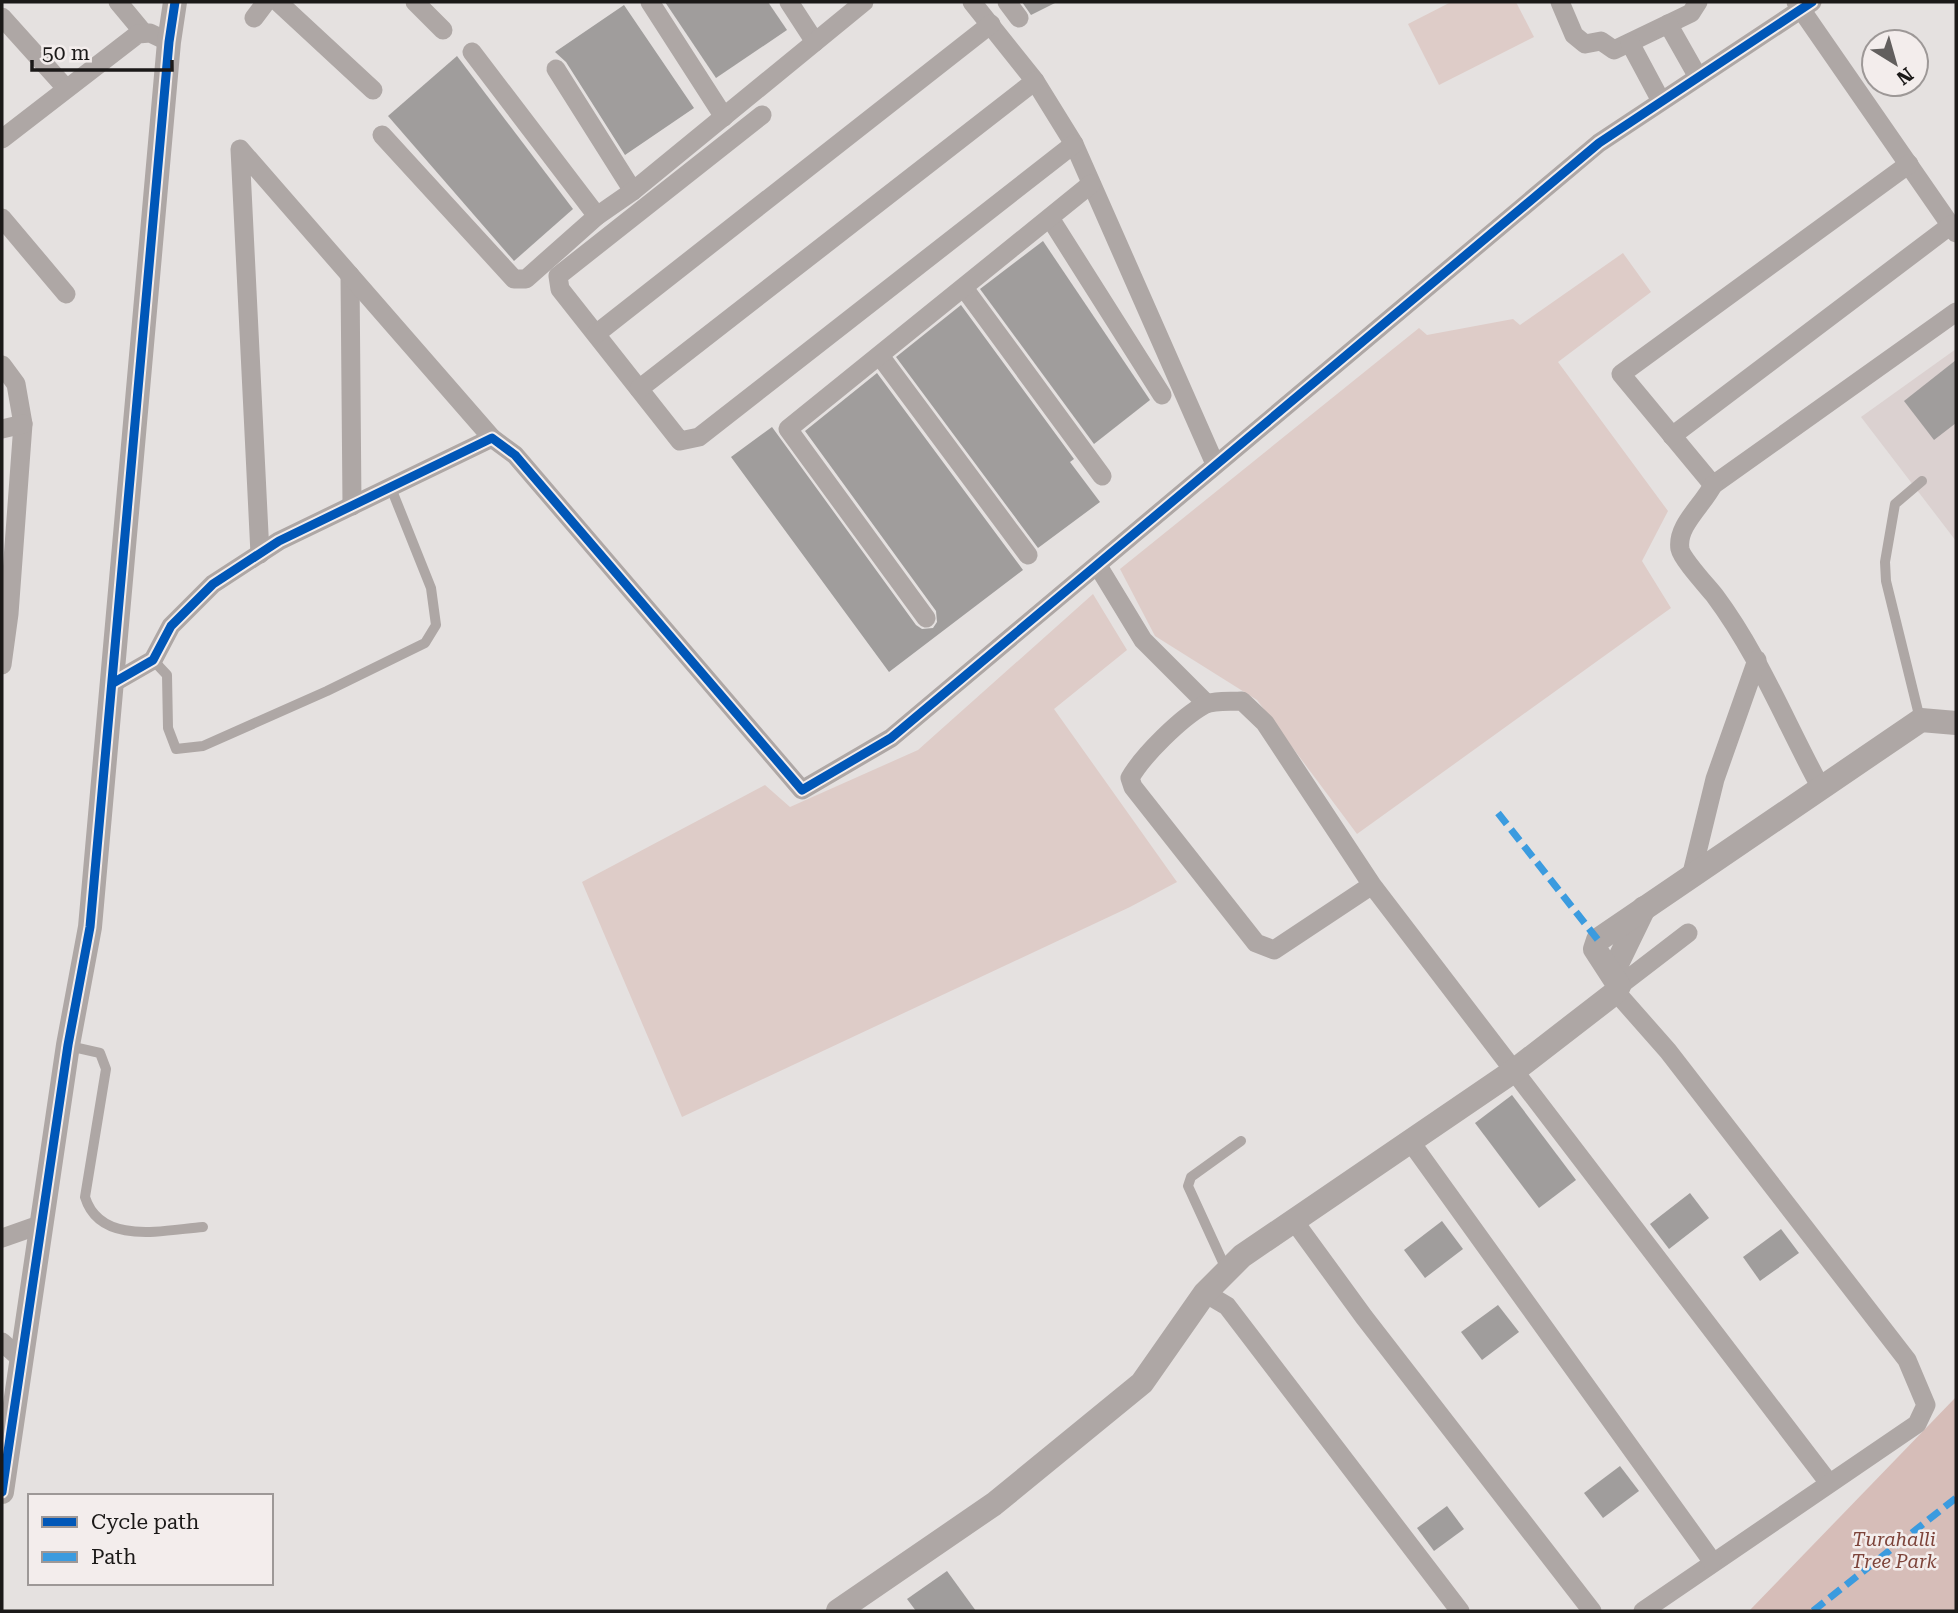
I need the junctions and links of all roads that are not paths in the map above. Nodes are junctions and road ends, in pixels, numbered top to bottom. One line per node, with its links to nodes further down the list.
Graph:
1 (118, 2): 18 (street)
2 (175, 2): 19 (street)
3 (266, 2): 14 (street)
4 (278, 2): 27 (street)
5 (415, 2): 17 (street)
6 (650, 2): 30 (street)
7 (789, 2): 20 (street)
8 (864, 2): 20 (street)
9 (972, 2): 15 (street)
10 (1560, 2): 21 (street)
11 (1698, 2): 16 (street)
12 (1803, 4): 24 (street); 34 (street)
13 (2, 17): 26 (street)
14 (254, 18)
15 (991, 24): 25 (street); 45 (street)
16 (1668, 24): 21 (street); 24 (street)
17 (443, 30)
18 (143, 32): 19 (street); 26 (street)
19 (169, 42): 67 (street)
20 (815, 42): 30 (street)
21 (1630, 43): 28 (street)
22 (472, 52): 37 (street)
23 (556, 69): 36 (street)
24 (1698, 77): 28 (street)
25 (1035, 81): 33 (street); 48 (street)
26 (65, 87): 32 (street)
27 (373, 90)
28 (1661, 101): 54 (street)
29 (762, 115): 45 (street)
30 (724, 117): 36 (street)
31 (382, 135): 37 (street)
32 (2, 139)
33 (1074, 144): 35 (street); 48 (street)
34 (1909, 164): 40 (street); 52 (street)
35 (1091, 184): 39 (street); 54 (street)
36 (633, 191): 37 (street)
37 (597, 216)
38 (2, 218): 43 (street)
39 (1050, 218): 42 (street); 49 (street)
40 (1954, 229): 52 (street)
41 (350, 275): 53 (street); 59 (street); 60 (street)
42 (964, 288): 46 (street); 55 (street)
43 (66, 294)
44 (1956, 312): 57 (street)
45 (596, 334): 48 (street)
46 (880, 356): 61 (street); 63 (street)
47 (2, 365): 50 (street)
48 (639, 389)
49 (1162, 395)
50 (23, 424): 51 (street); 66 (street)
51 (2, 429)
52 (1672, 436): 57 (street)
53 (492, 438): 58 (street); 62 (street)
54 (1215, 464): 62 (street)
55 (1102, 476)
56 (1922, 481): 69 (lane)
57 (1713, 485): 65 (street)
58 (391, 488): 59 (street); 64 (lane)
59 (352, 506): 60 (street)
60 (260, 554): 64 (street)
61 (1028, 555)
62 (1098, 566): 68 (street)
63 (926, 618)
64 (153, 660): 67 (street)
65 (1757, 660): 71 (street); 72 (street)
66 (2, 665)
67 (113, 683): 76 (street)
68 (1206, 704): 73 (street); 73 (street)
69 (1921, 720): 70 (street); 71 (street)
70 (1956, 723)
71 (1821, 788): 72 (street)
72 (1691, 877): 75 (street)
73 (1372, 885): 77 (street)
74 (1688, 933): 75 (street)
75 (1616, 984): 77 (street); 88 (street)
76 (68, 1045): 81 (street); 82 (lane)
77 (1515, 1070): 79 (street); 88 (street)
78 (1241, 1141): 84 (lane)
79 (1410, 1142): 80 (street); 90 (street)
80 (1294, 1221): 84 (street); 93 (street)
81 (42, 1224): 83 (street); 87 (street)
82 (204, 1227)
83 (2, 1238)
84 (1227, 1271): 85 (street)
85 (1205, 1293): 91 (street); 92 (street)
86 (2, 1342): 87 (street)
87 (21, 1359): 89 (street)
88 (1829, 1483): 90 (street)
89 (2, 1492)
90 (1712, 1561): 94 (street)
91 (838, 1611)
92 (1460, 1611)
93 (1592, 1611)
94 (1643, 1611)

